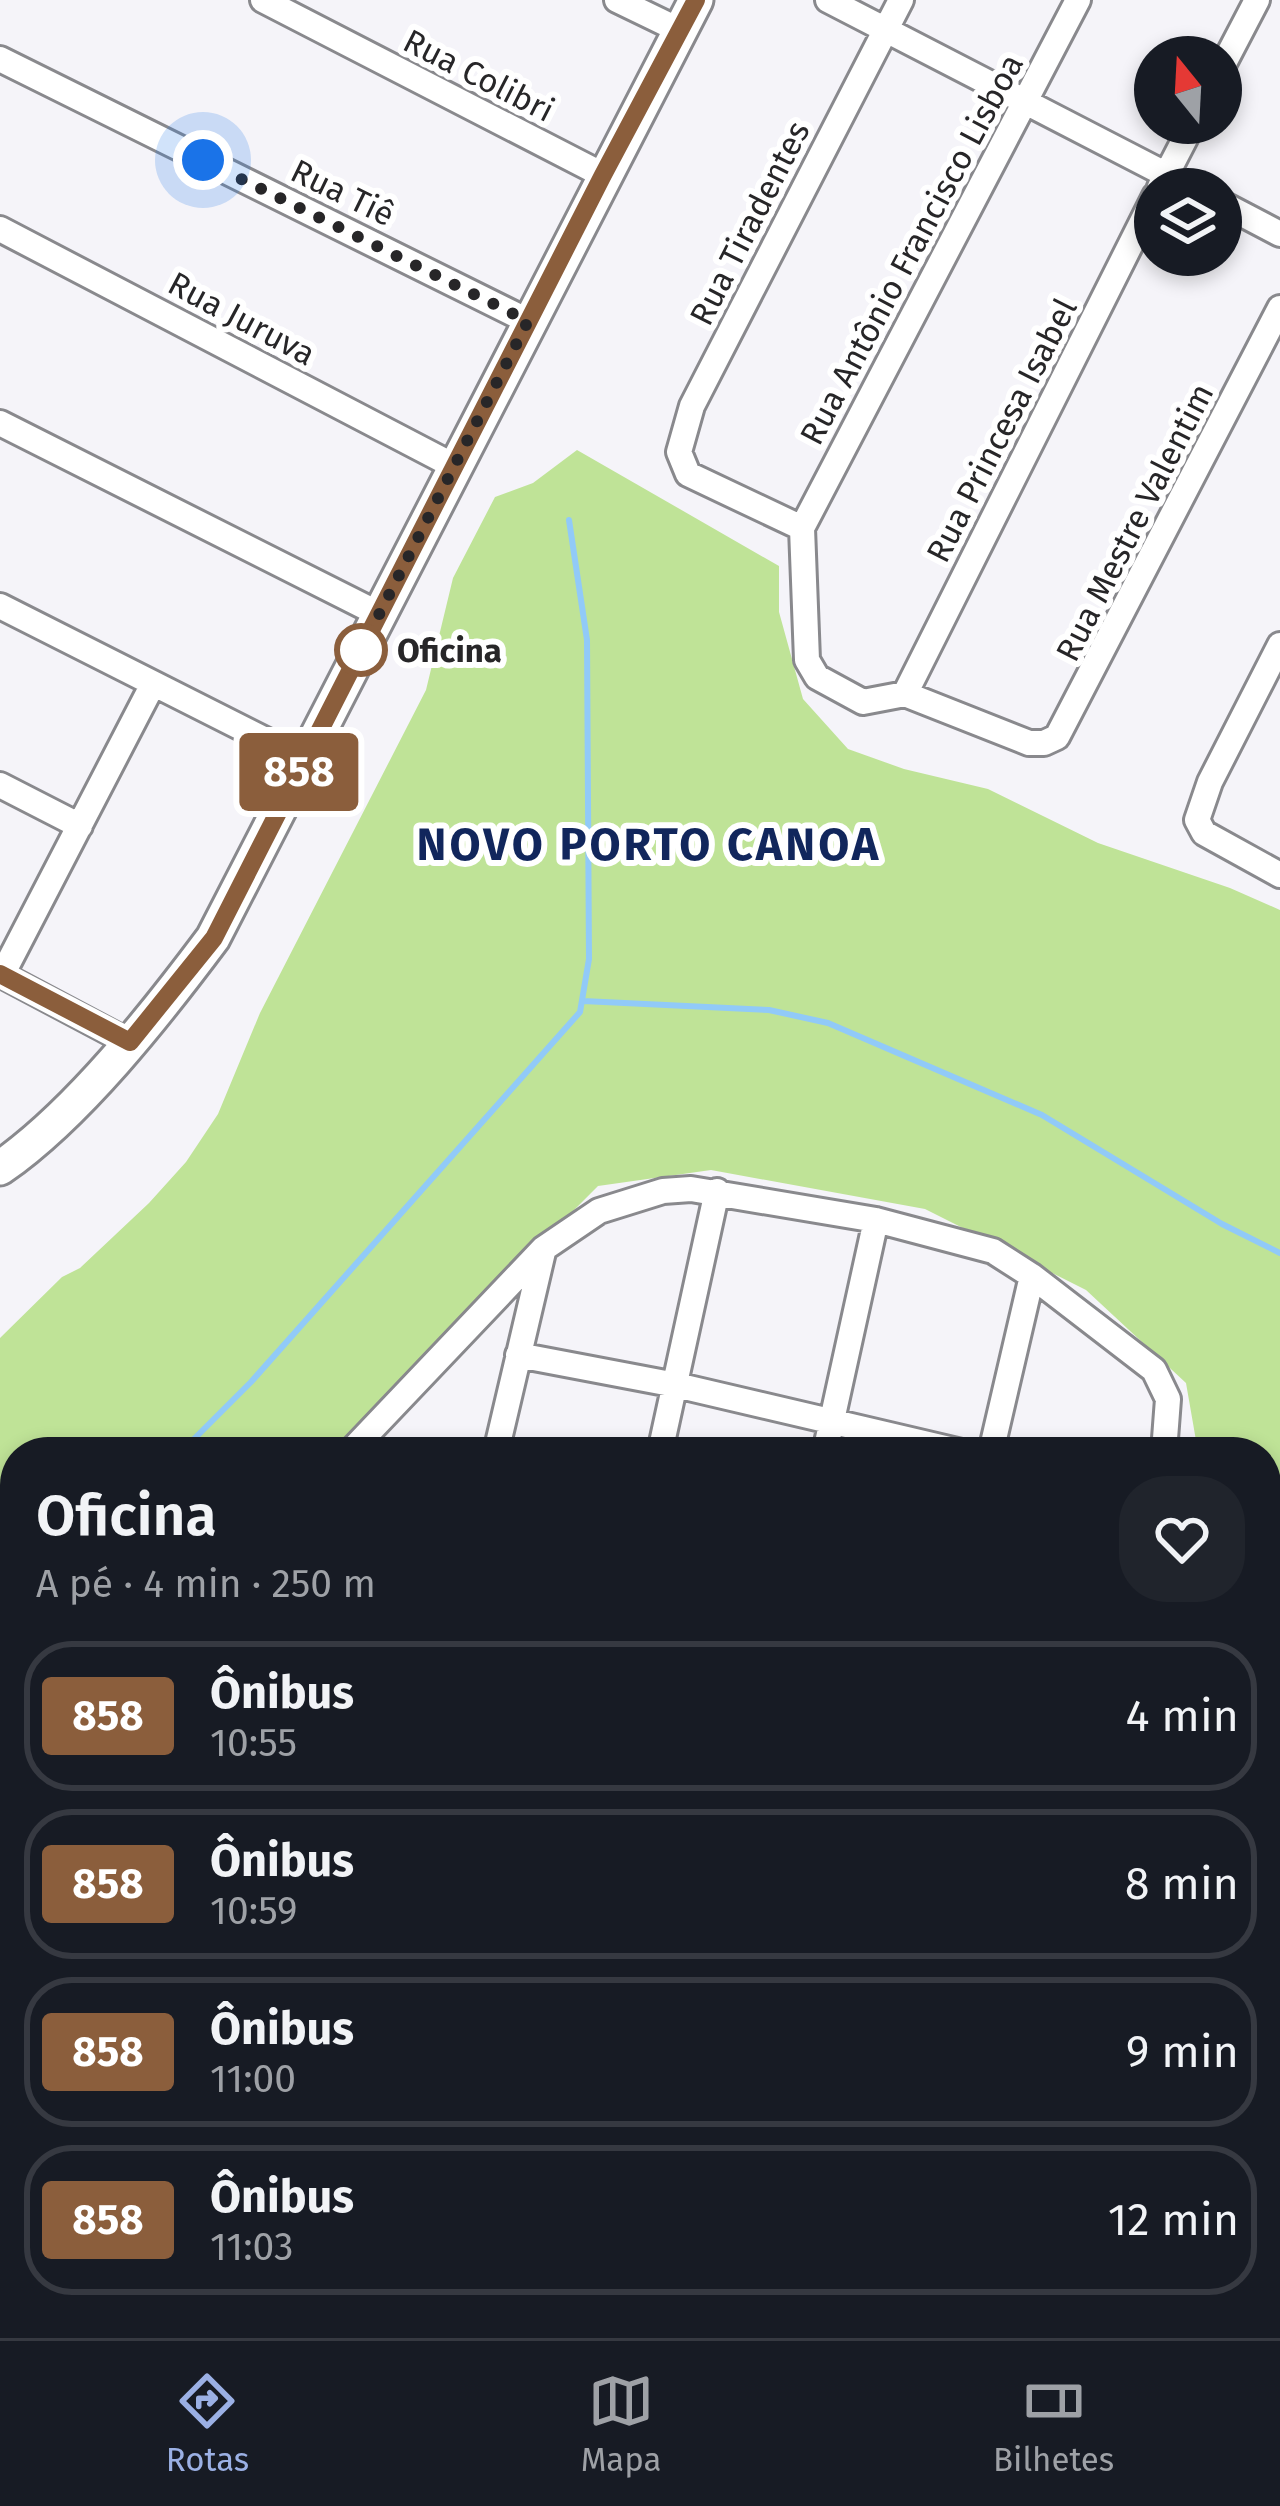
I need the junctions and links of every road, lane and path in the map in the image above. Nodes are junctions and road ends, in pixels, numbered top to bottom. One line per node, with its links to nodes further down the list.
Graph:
1 (263, 0): 14 (street, Rua Colibri)
2 (617, 0): 8 (street)
3 (696, 0): 8 (street)
4 (828, 0): 9 (street)
5 (901, 0): 9 (street, Rua Tiradentes)
6 (1078, 0): 12 (street, Rua Antônio Francisco Lisboa)
7 (1257, 0): 10 (street)
8 (679, 30): 14 (street)
9 (886, 30): 12 (street); 23 (street, Rua Tiradentes)
10 (1238, 36)
11 (0, 59): 20 (street, Rua Tiê)
12 (1027, 102): 13 (street); 23 (street, Rua Antônio Francisco Lisboa)
13 (1134, 170)
14 (603, 175): 20 (street)
15 (1242, 214): 17 (street)
16 (0, 230): 22 (street, Rua Juruva)
17 (1280, 234)
18 (1134, 238): 28 (street, Rua Princesa Isabel)
19 (1280, 308): 28 (street, Rua Mestre Valentim)
20 (528, 321): 22 (street)
21 (0, 423): 25 (street)
22 (454, 466): 25 (street)
23 (802, 528): 28 (street)
24 (0, 606): 27 (street)
25 (380, 614): 29 (street)
26 (1280, 645): 32 (street)
27 (153, 684): 29 (street); 31 (street)
28 (905, 694)
29 (305, 760): 34 (street)
30 (0, 785): 31 (street)
31 (80, 826): 33 (street)
32 (1280, 874)
33 (1, 975): 34 (street)
34 (130, 1042): 35 (street)
35 (0, 1168)
36 (717, 1191): 37 (street); 38 (street); 41 (street)
37 (876, 1220): 39 (street); 42 (street)
38 (543, 1249): 40 (street); 43 (street)
39 (1032, 1276): 48 (street); 49 (street)
40 (518, 1354): 41 (street); 44 (street)
41 (676, 1385): 42 (street); 45 (street)
42 (830, 1424): 46 (street); 47 (street)
43 (364, 1437)
44 (499, 1437)
45 (664, 1437)
46 (828, 1437)
47 (891, 1437)
48 (994, 1437)
49 (1166, 1437)

